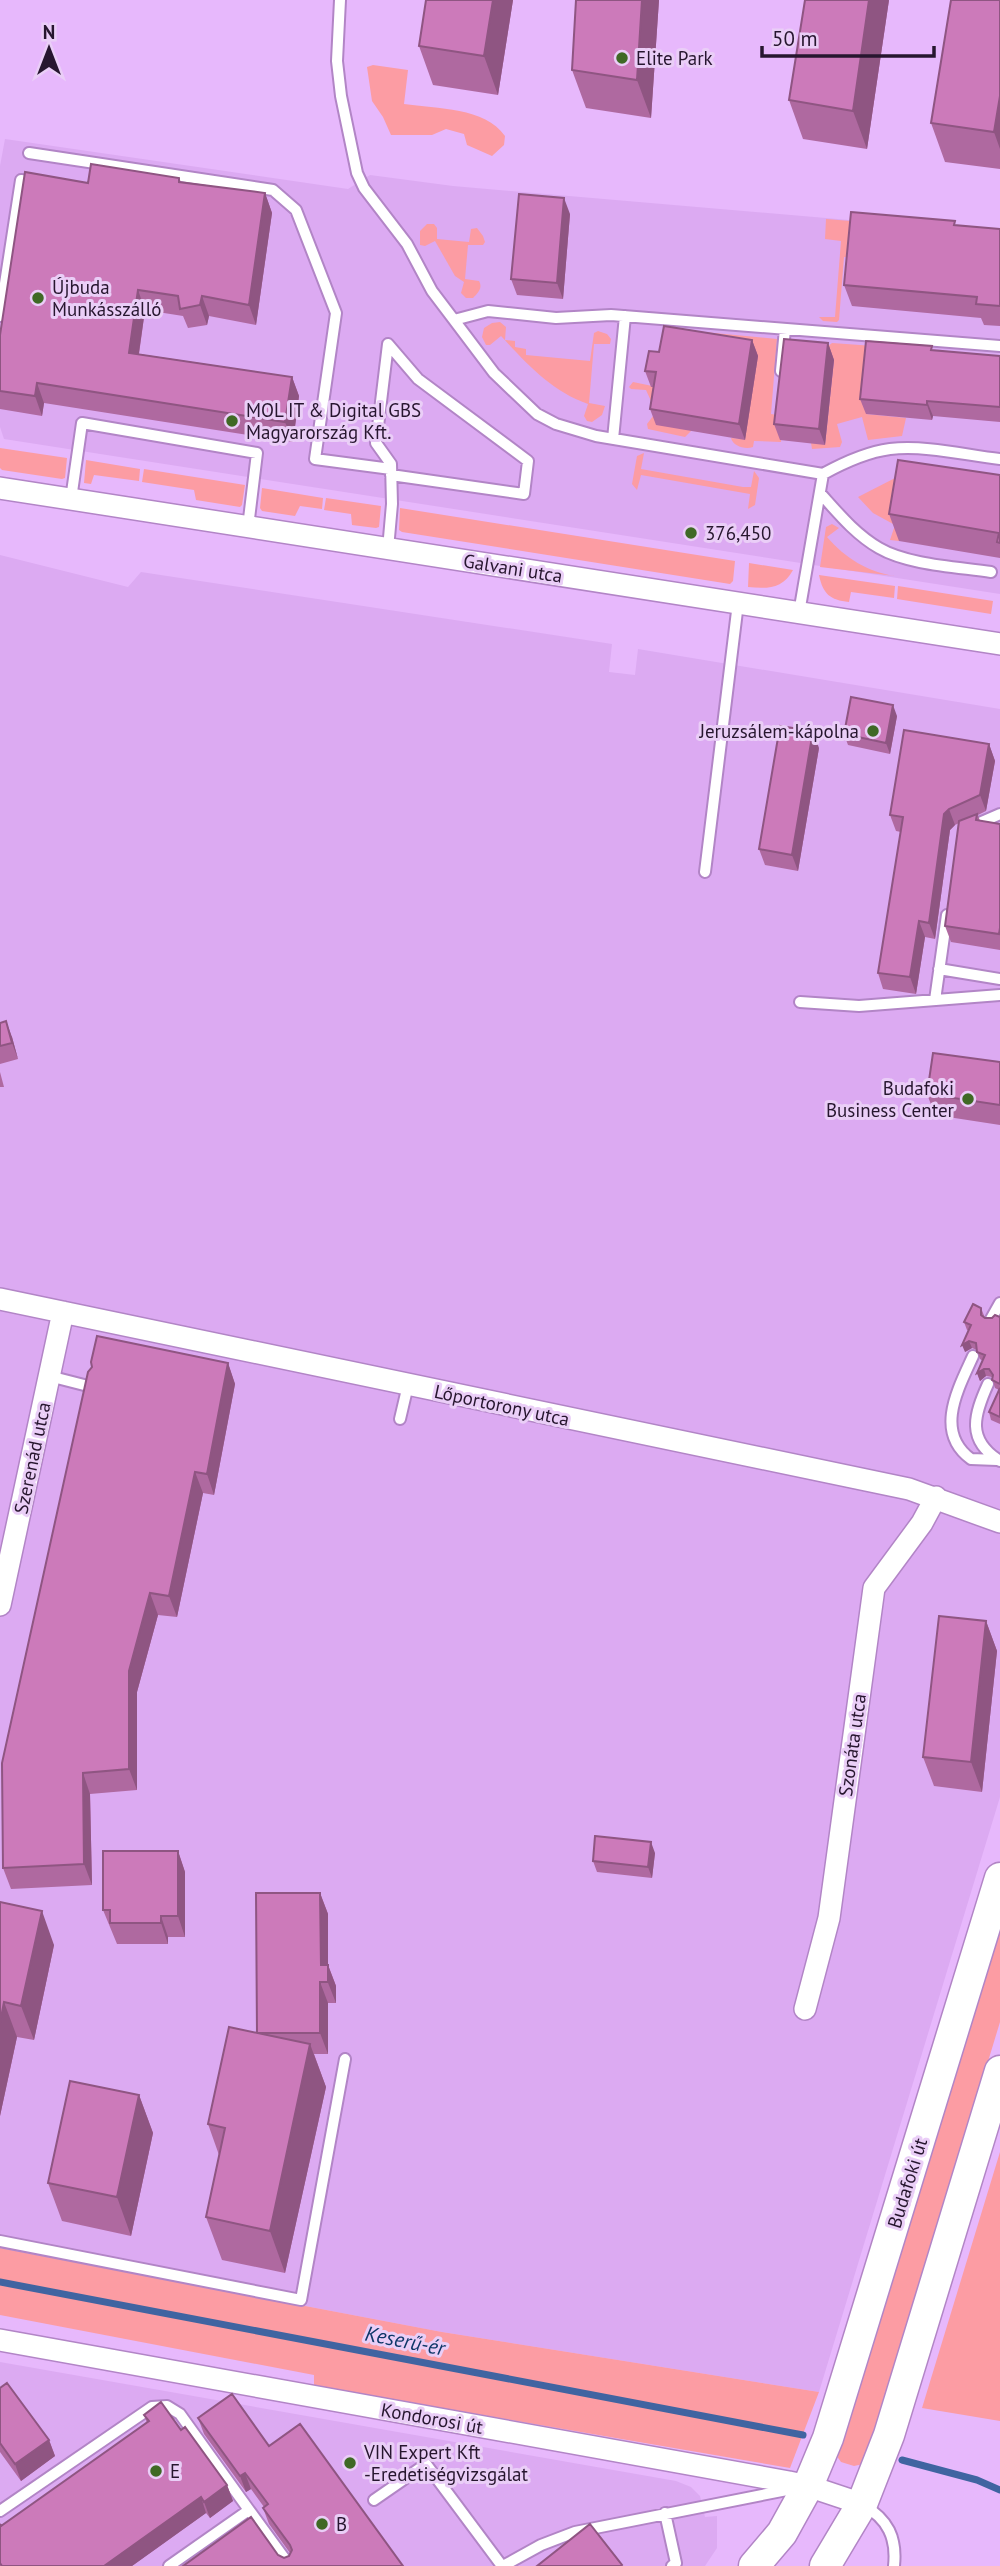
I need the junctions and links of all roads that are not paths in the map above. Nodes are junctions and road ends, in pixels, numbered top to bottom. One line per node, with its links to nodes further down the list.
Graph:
1 (340, 0): 6 (lane)
2 (29, 153): 12 (lane)
3 (46, 184): 4 (lane)
4 (0, 316)
5 (625, 316): 6 (lane); 7 (lane); 10 (lane)
6 (454, 320): 10 (lane)
7 (785, 329): 8 (lane); 9 (lane)
8 (1000, 346)
9 (780, 378)
10 (613, 439): 13 (lane)
11 (1000, 460): 13 (lane)
12 (391, 472): 12 (lane); 20 (lane)
13 (823, 474): 17 (lane)
14 (0, 481): 16 (street, Galvani utca)
15 (0, 490): 16 (street, Galvani utca)
16 (26, 492): 18 (street, Galvani utca)
17 (820, 493): 21 (lane); 23 (lane)
18 (71, 499): 19 (street, Galvani utca); 19 (lane)
19 (248, 527): 20 (street, Galvani utca)
20 (388, 549): 22 (street, Galvani utca)
21 (991, 572)
22 (738, 603): 23 (street, Galvani utca); 27 (lane)
23 (799, 613): 24 (street, Galvani utca)
24 (1000, 644)
25 (1000, 814): 26 (lane)
26 (958, 832)
27 (705, 872)
28 (949, 901): 29 (lane)
29 (939, 969): 30 (lane); 32 (lane)
30 (1000, 979)
31 (1000, 995): 32 (lane)
32 (935, 1000): 33 (lane)
33 (800, 1002)
34 (0, 1299): 36 (street, Lőportorony utca)
35 (1000, 1303): 37 (lane)
36 (63, 1312): 39 (street, Szerenád utca); 41 (street, Lőportorony utca)
37 (991, 1319)
38 (973, 1356): 44 (lane)
39 (49, 1376): 42 (lane); 47 (street, Szerenád utca)
40 (988, 1384): 44 (lane)
41 (408, 1385): 43 (lane); 45 (street, Lőportorony utca)
42 (92, 1387)
43 (400, 1419)
44 (999, 1461)
45 (936, 1497): 46 (street, Lőportorony utca); 49 (street, Szonáta utca)
46 (1000, 1522)
47 (0, 1605)
48 (1000, 1878): 54 (main road, Budafoki út)
49 (805, 2009)
50 (345, 2059): 52 (lane)
51 (1000, 2070): 56 (main road)
52 (0, 2241)
53 (0, 2340): 54 (street, Kondorosi út)
54 (808, 2486): 56 (street, Kondorosi út); 59 (lane); 60 (main road, Budafoki út)
55 (374, 2500): 63 (lane)
56 (862, 2504): 65 (main road); 66 (lane)
57 (249, 2510): 58 (lane); 61 (lane); 62 (lane)
58 (0, 2511)
59 (666, 2513): 63 (lane); 64 (lane)
60 (772, 2551)
61 (169, 2566)
62 (290, 2566)
63 (503, 2566)
64 (672, 2566)
65 (825, 2566)
66 (894, 2566)

